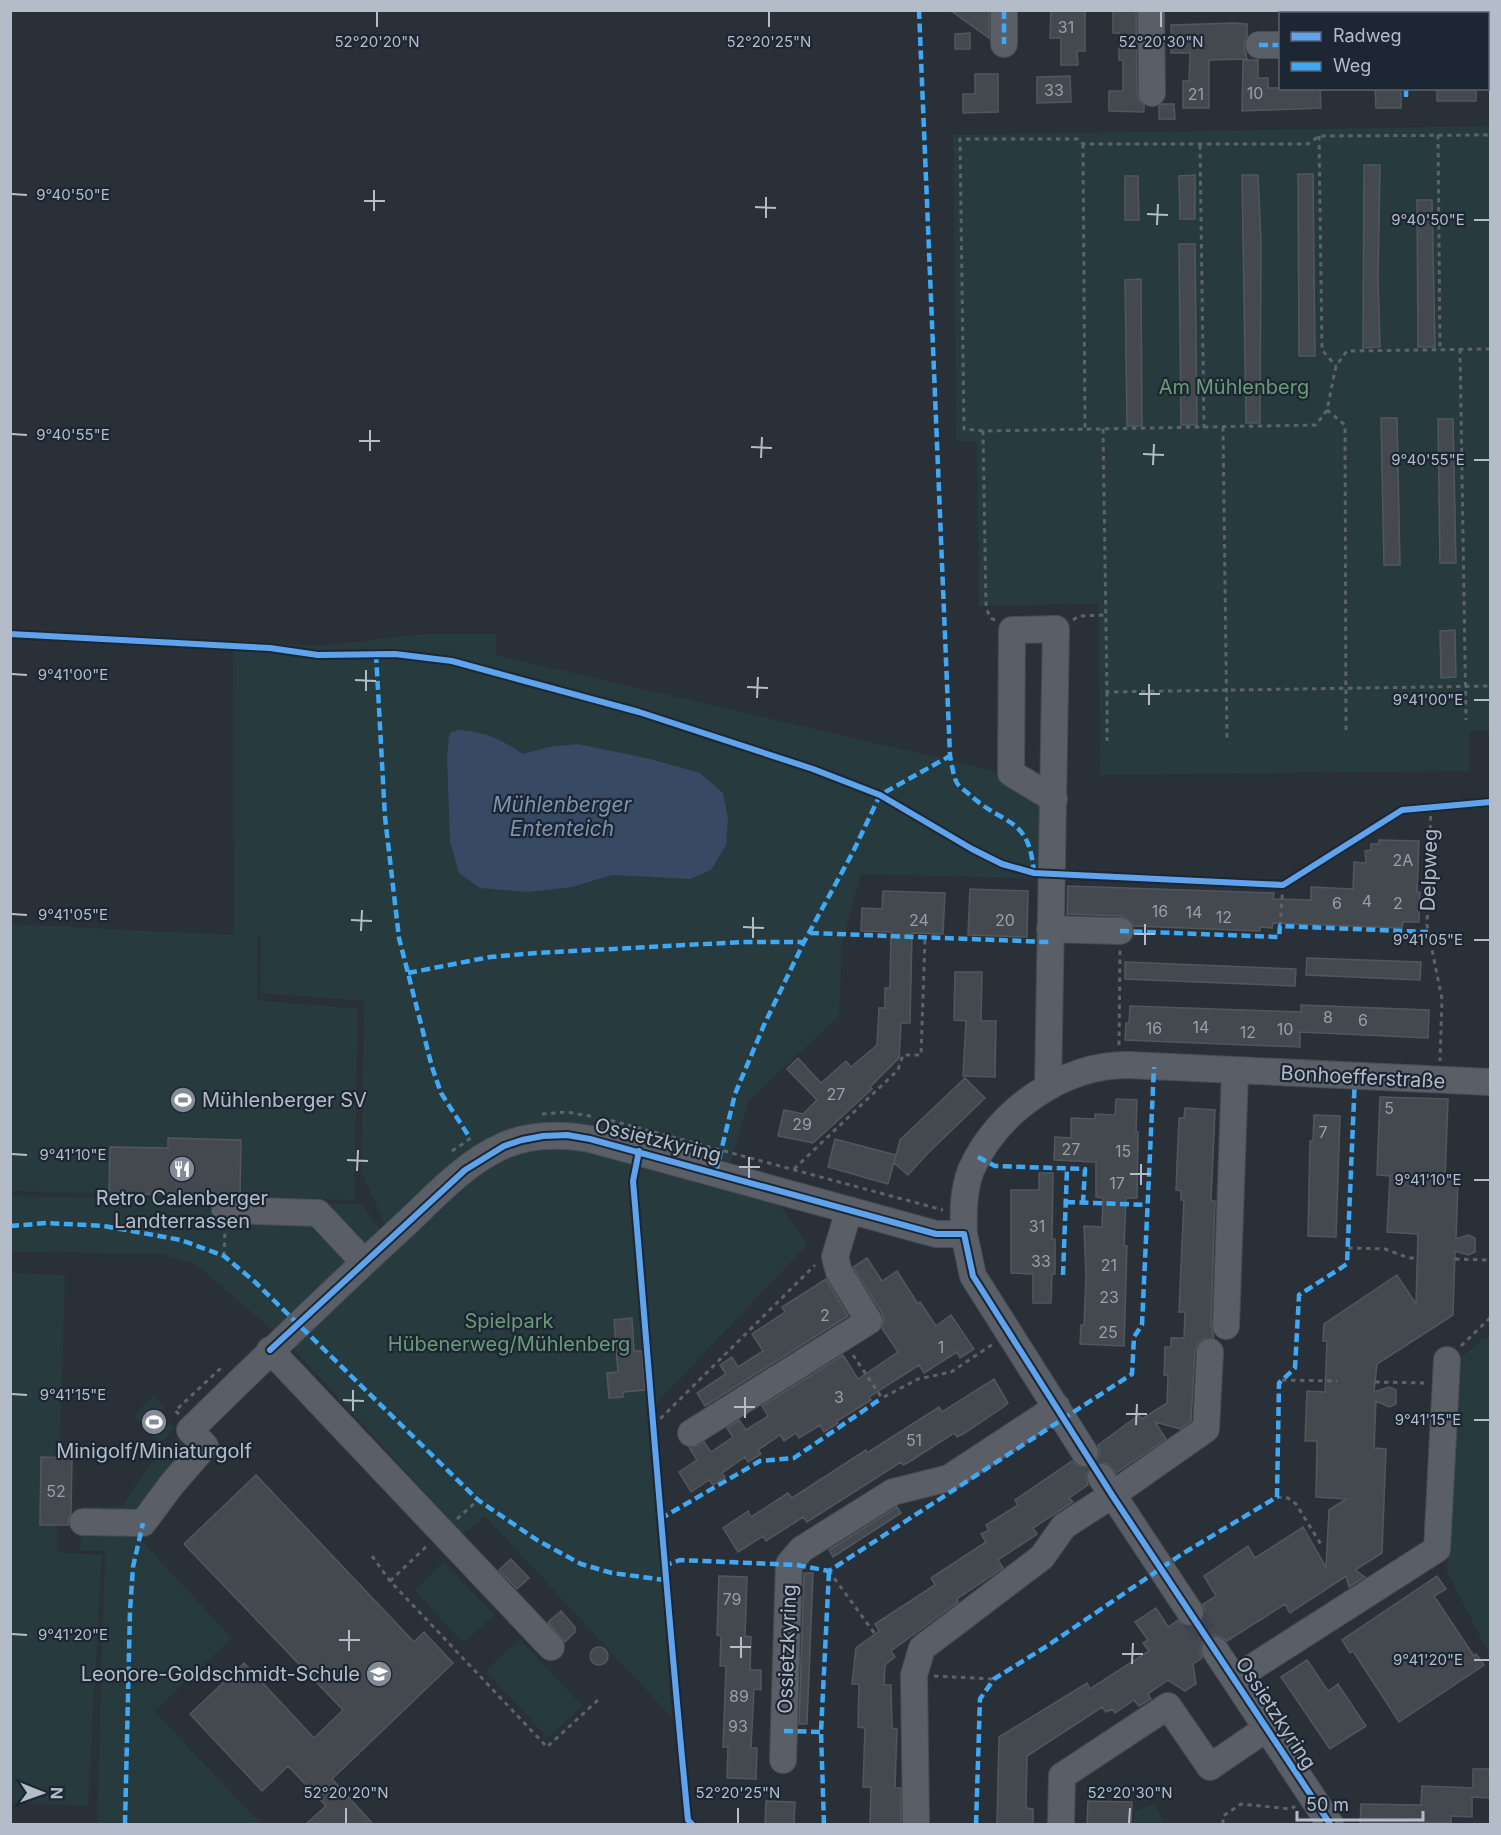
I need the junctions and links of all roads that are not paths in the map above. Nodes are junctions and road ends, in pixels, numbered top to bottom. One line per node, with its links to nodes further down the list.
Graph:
1 (1004, 10): 3 (street)
2 (1151, 10): 4 (street)
3 (1004, 44)
4 (1152, 93)
5 (1054, 799): 5 (street); 7 (street)
6 (1120, 931): 7 (street)
7 (1049, 935): 10 (street)
8 (1235, 1071): 9 (street, Bonhoefferstraße); 10 (street, Bonhoefferstraße); 15 (street)
9 (1491, 1082)
10 (1048, 1087): 13 (street, Bonhoefferstraße)
11 (225, 1210): 14 (street)
12 (849, 1210): 13 (street, Ossietzkyring); 14 (street, Ossietzkyring); 20 (street)
13 (964, 1225): 19 (street)
14 (364, 1262): 16 (street, Ossietzkyring)
15 (1227, 1326)
16 (270, 1350): 23 (street, Ossietzkyring); 25 (street)
17 (1210, 1352): 22 (street)
18 (1446, 1372): 27 (street, Ossietzkyring)
19 (1057, 1407): 21 (street); 29 (street, Ossietzkyring)
20 (691, 1433)
21 (1085, 1453)
22 (1106, 1486): 24 (street); 30 (street)
23 (83, 1522)
24 (1190, 1612)
25 (551, 1647)
26 (1215, 1650): 27 (street, Ossietzkyring)
27 (1234, 1679): 28 (street, Ossietzkyring)
28 (1267, 1728): 31 (street, Ossietzkyring); 32 (street, Ossietzkyring)
29 (783, 1760)
30 (916, 1824)
31 (1061, 1824)
32 (1330, 1824)

